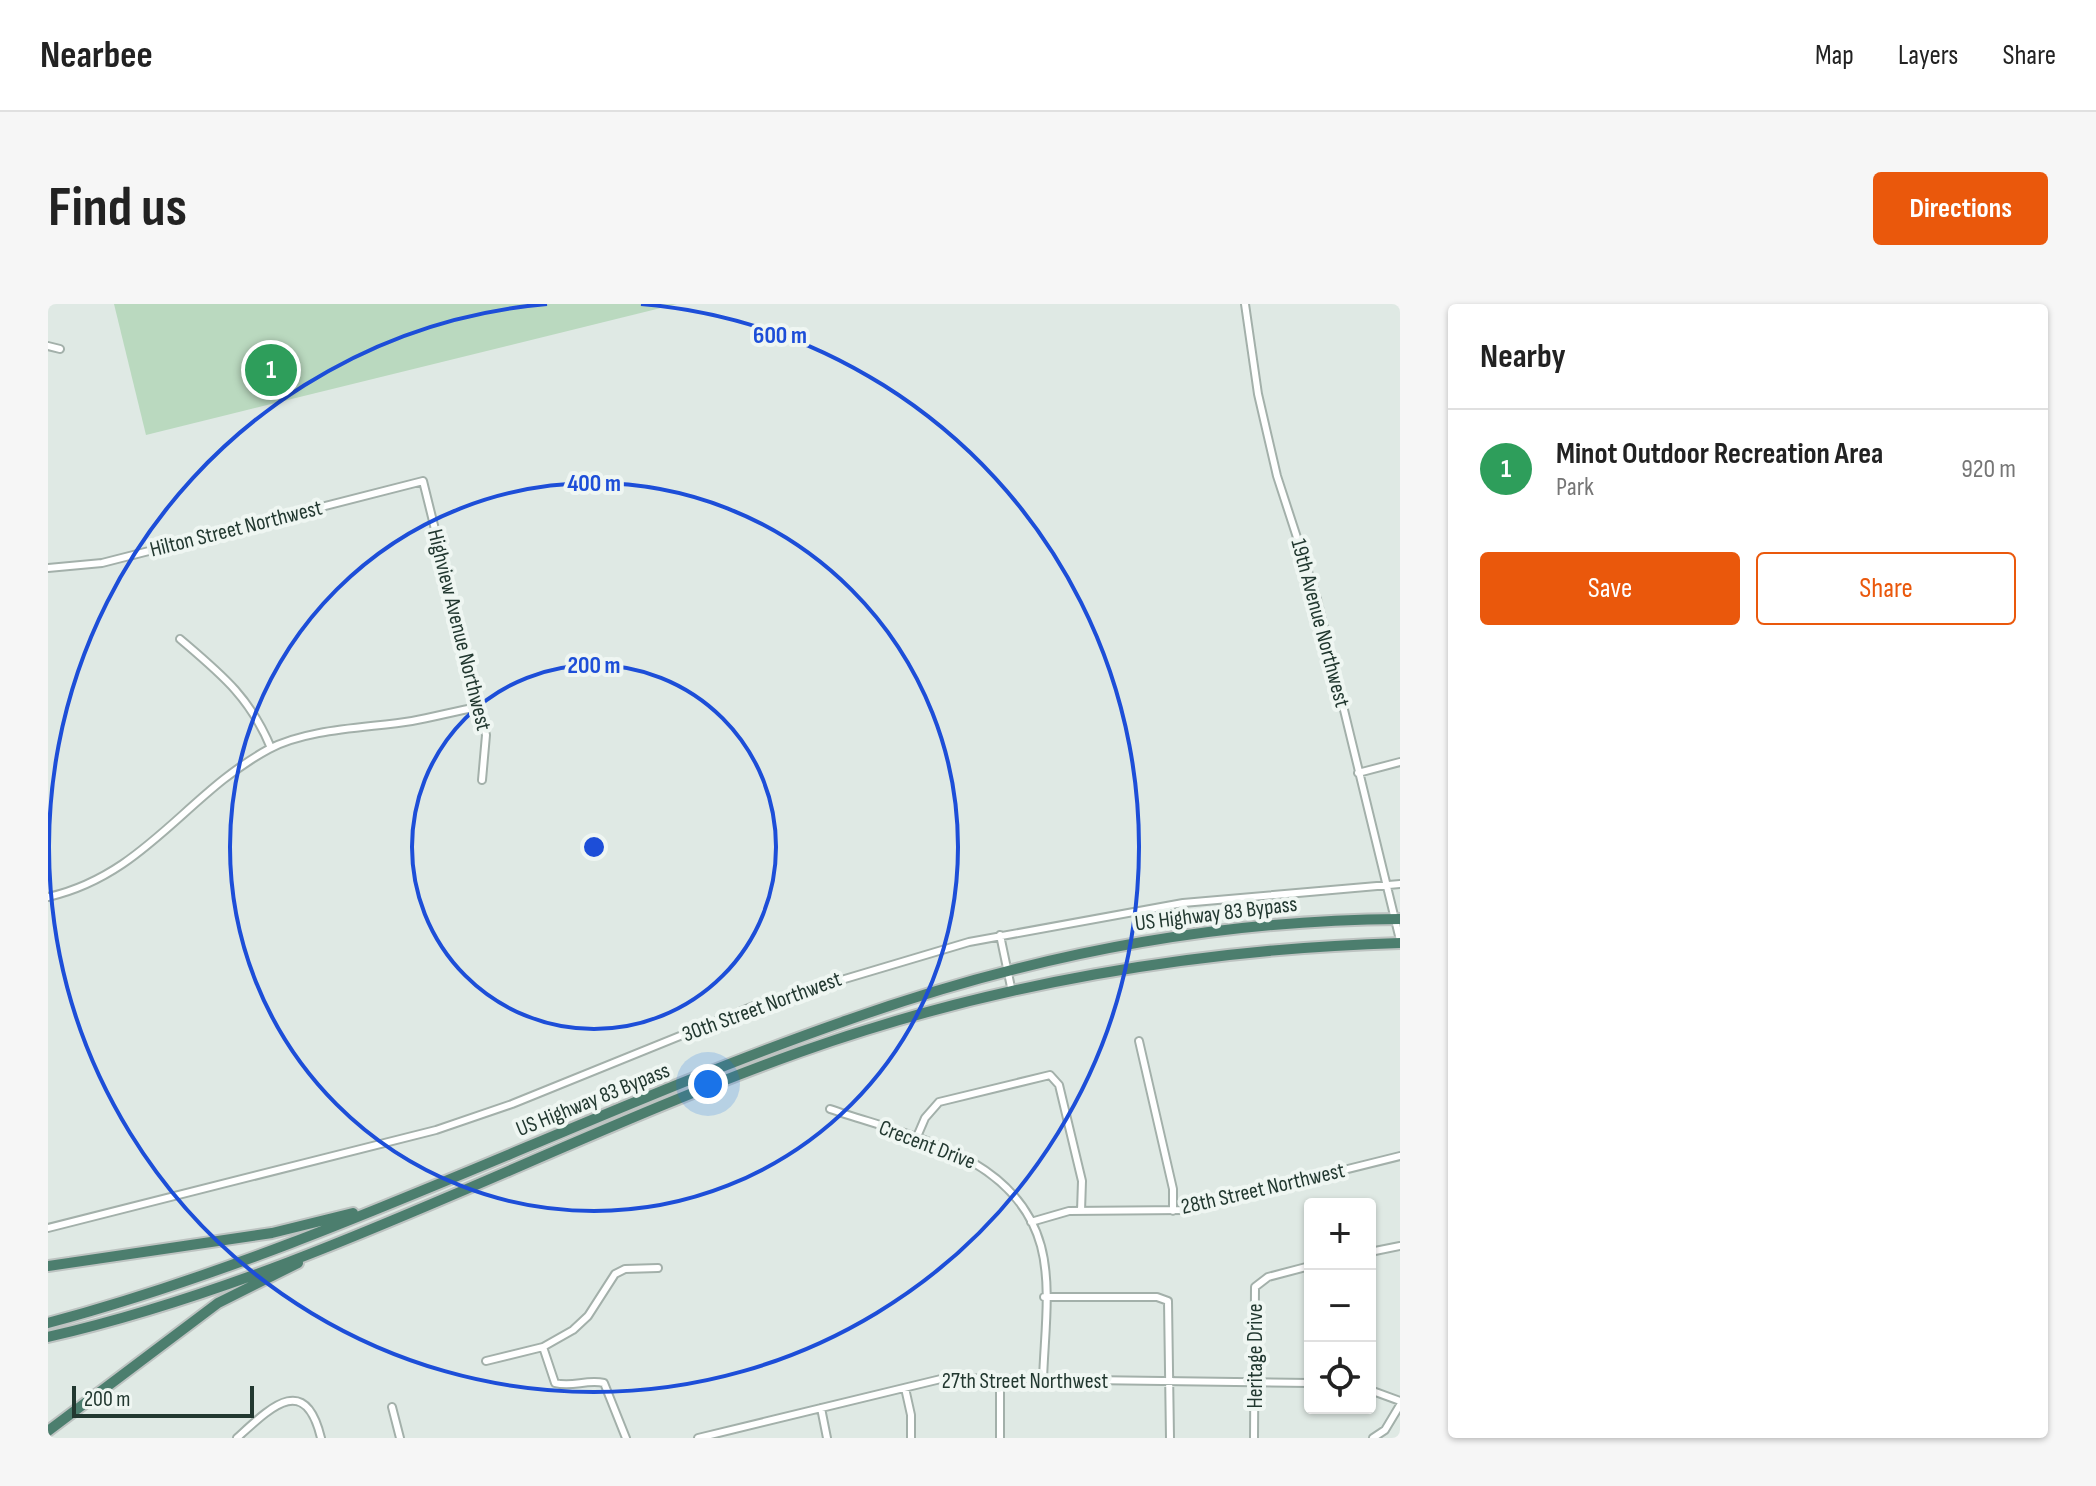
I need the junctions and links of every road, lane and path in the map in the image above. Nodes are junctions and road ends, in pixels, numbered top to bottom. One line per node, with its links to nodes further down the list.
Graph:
1 (1245, 304): 10 (street, 19th Avenue Northwest)
2 (48, 346): 3 (street)
3 (60, 349)
4 (423, 481): 5 (street, Hilton Street Northwest); 7 (street, Highview Avenue Northwest)
5 (48, 568)
6 (180, 639): 8 (street)
7 (478, 707): 8 (street); 11 (street, Highview Avenue Northwest)
8 (271, 748): 14 (street)
9 (1400, 762): 10 (street)
10 (1358, 773): 13 (street, 19th Avenue Northwest)
11 (482, 780)
12 (1400, 884): 13 (street, 30th Street Northwest)
13 (1388, 885): 15 (street, 19th Avenue Northwest); 16 (street, 30th Street Northwest)
14 (48, 897)
15 (1398, 919): 17 (street, 19th Avenue Northwest); 18 (highway, US Highway 83 Bypass)
16 (1000, 935): 18 (street); 29 (street, 30th Street Northwest)
17 (1400, 942): 19 (highway, US Highway 83 Bypass)
18 (1006, 971): 19 (street); 24 (highway, US Highway 83 Bypass)
19 (1012, 992): 27 (highway, US Highway 83 Bypass)
20 (1139, 1041): 26 (street)
21 (830, 1109): 22 (street, Crecent Drive)
22 (916, 1139): 25 (street); 28 (street, Crecent Drive)
23 (1400, 1156): 26 (street, 28th Street Northwest)
24 (399, 1201): 32 (highway); 36 (highway, US Highway 83 Bypass)
25 (1081, 1211): 26 (street, 28th Street Northwest); 28 (street, 28th Street Northwest)
26 (1173, 1211)
27 (386, 1221): 37 (highway, US Highway 83 Bypass); 50 (highway)
28 (1031, 1222): 35 (street, Crecent Drive)
29 (48, 1228)
30 (1400, 1246): 31 (street)
31 (1376, 1251)
32 (48, 1266)
33 (658, 1268): 38 (street)
34 (1304, 1268): 43 (street, Heritage Drive)
35 (1044, 1297): 41 (street, Crecent Drive); 42 (street)
36 (48, 1323)
37 (48, 1337)
38 (543, 1347): 39 (street); 54 (street)
39 (486, 1361)
40 (1000, 1379): 41 (street, 27th Street Northwest); 45 (street, 27th Street Northwest); 58 (street)
41 (1043, 1381): 42 (street, 27th Street Northwest)
42 (1170, 1382): 43 (street, 27th Street Northwest); 59 (street)
43 (1255, 1383): 44 (street, 27th Street Northwest); 60 (street, Heritage Drive)
44 (1304, 1383)
45 (905, 1388): 49 (street, 27th Street Northwest); 57 (street)
46 (1376, 1393): 47 (street)
47 (1400, 1403): 61 (street)
48 (392, 1407): 53 (street)
49 (821, 1408): 55 (street, 27th Street Northwest); 56 (street)
50 (48, 1431)
51 (237, 1438): 52 (street)
52 (321, 1438)
53 (400, 1438)
54 (626, 1438)
55 (698, 1438)
56 (827, 1438)
57 (911, 1438)
58 (1000, 1438)
59 (1170, 1438)
60 (1254, 1438)
61 (1373, 1438)

